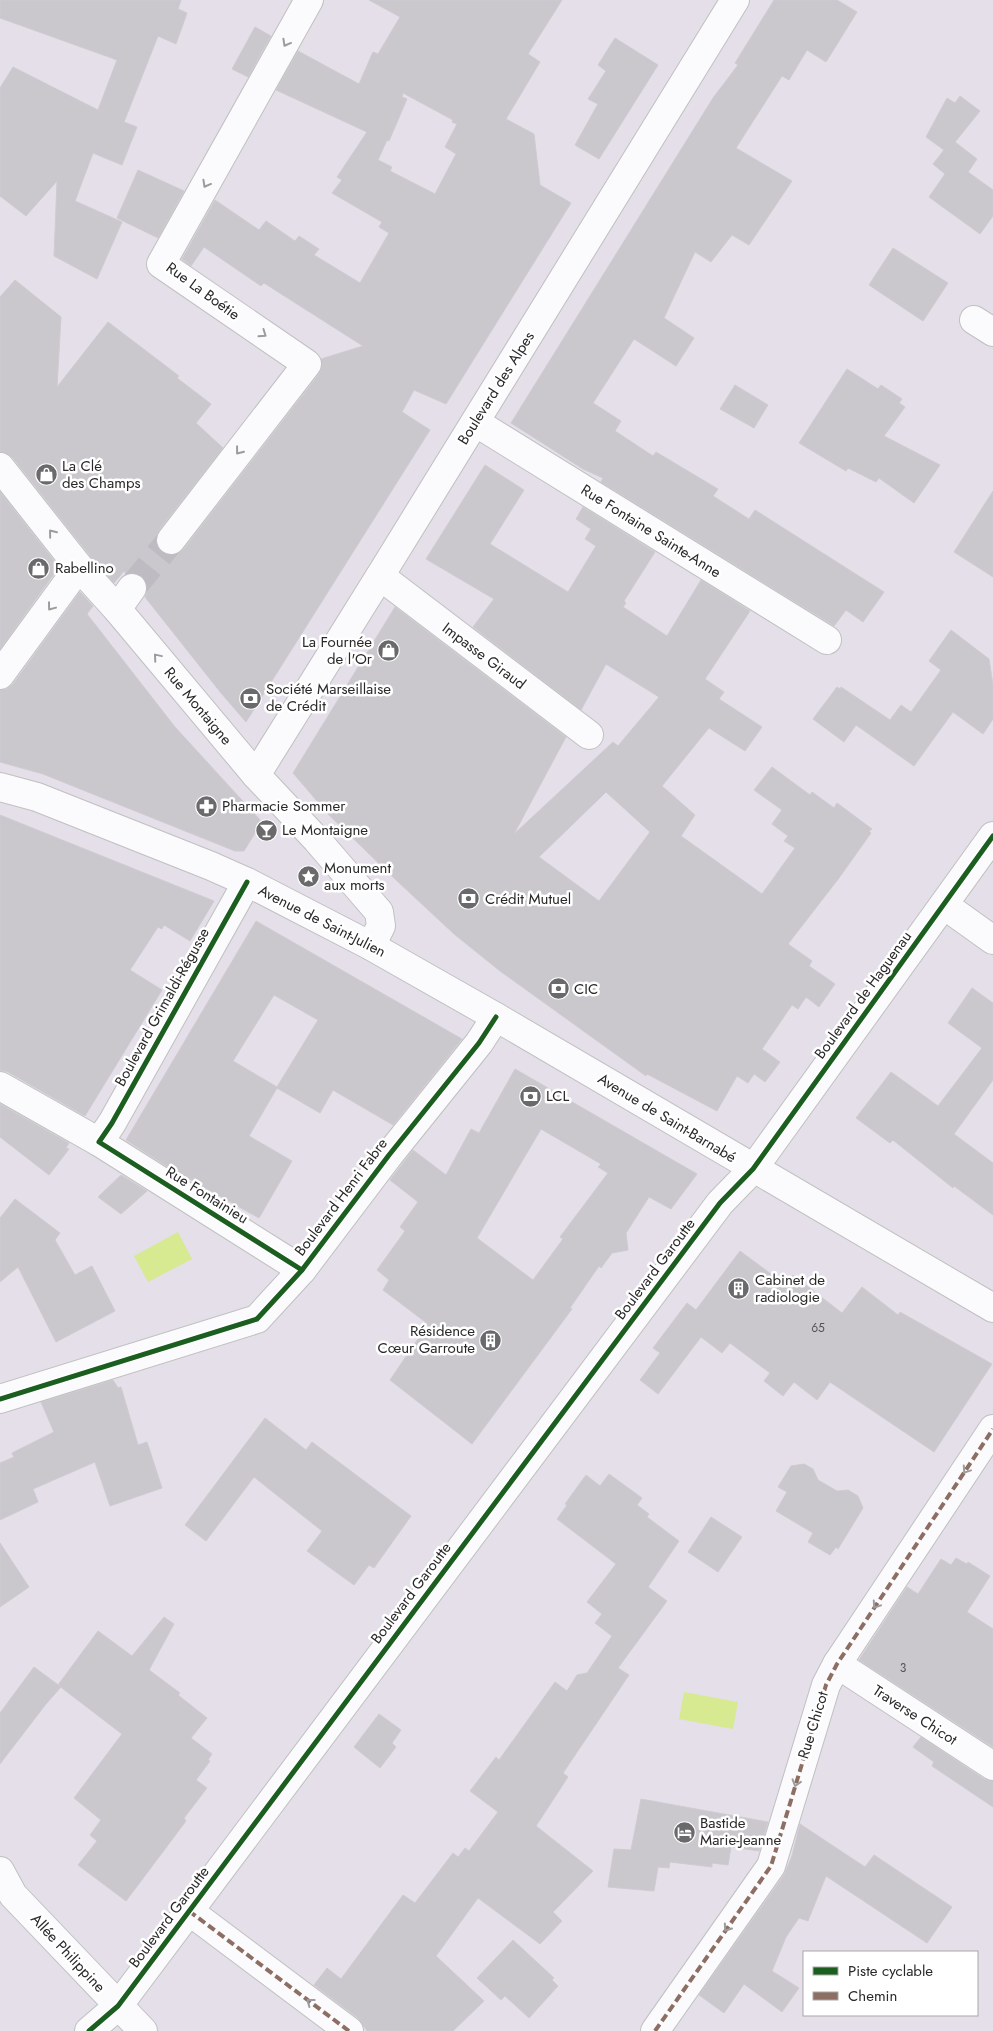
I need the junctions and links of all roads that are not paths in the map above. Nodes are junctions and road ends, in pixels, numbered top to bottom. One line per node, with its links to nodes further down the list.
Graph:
1 (309, 0): 5 (street, Rue La Boétie, one-way to 5)
2 (736, 0): 3 (street, Boulevard des Alpes)
3 (475, 422): 7 (street, Boulevard des Alpes); 8 (street, Rue Fontaine Sainte-Anne)
4 (0, 467): 6 (street, Rue Montaigne, one-way to 4)
5 (171, 540)
6 (80, 567): 9 (street, one-way to 9); 11 (street, Rue Montaigne, one-way to 6)
7 (380, 576): 10 (street, Impasse Giraud); 11 (street, Boulevard des Alpes)
8 (827, 640)
9 (0, 675)
10 (589, 736)
11 (256, 774): 17 (street, Rue Montaigne)
12 (0, 787): 14 (street, Avenue de Saint-Julien)
13 (993, 836): 15 (street, Boulevard de Haguenau)
14 (247, 882): 17 (street, Avenue de Saint-Julien); 20 (street, Boulevard Grimaldi-Régusse)
15 (944, 905): 16 (street); 21 (street, Boulevard de Haguenau)
16 (993, 940)
17 (371, 946): 18 (street, Avenue de Saint-Julien)
18 (496, 1017): 21 (street, Avenue de Saint-Barnabé); 22 (street, Boulevard Henri Fabre)
19 (0, 1086): 20 (street, Rue Fontainieu)
20 (99, 1142): 22 (street, Rue Fontainieu)
21 (753, 1169): 23 (street, Avenue de Saint-Barnabé); 29 (street, Boulevard Garoutte)
22 (302, 1270): 24 (street, Boulevard Henri Fabre)
23 (993, 1308)
24 (0, 1399)
25 (993, 1429): 26 (street, Rue Chicot, one-way to 26)
26 (837, 1664): 27 (street, Traverse Chicot); 34 (street, Rue Chicot, one-way to 34)
27 (993, 1766)
28 (0, 1871): 30 (street, Allée Philippine)
29 (189, 1911): 30 (street, Boulevard Garoutte); 33 (street, one-way to 29)
30 (118, 2006): 31 (street, Boulevard Garoutte); 32 (street, Allée Philippine)
31 (89, 2031)
32 (143, 2031)
33 (349, 2031)
34 (655, 2031)

